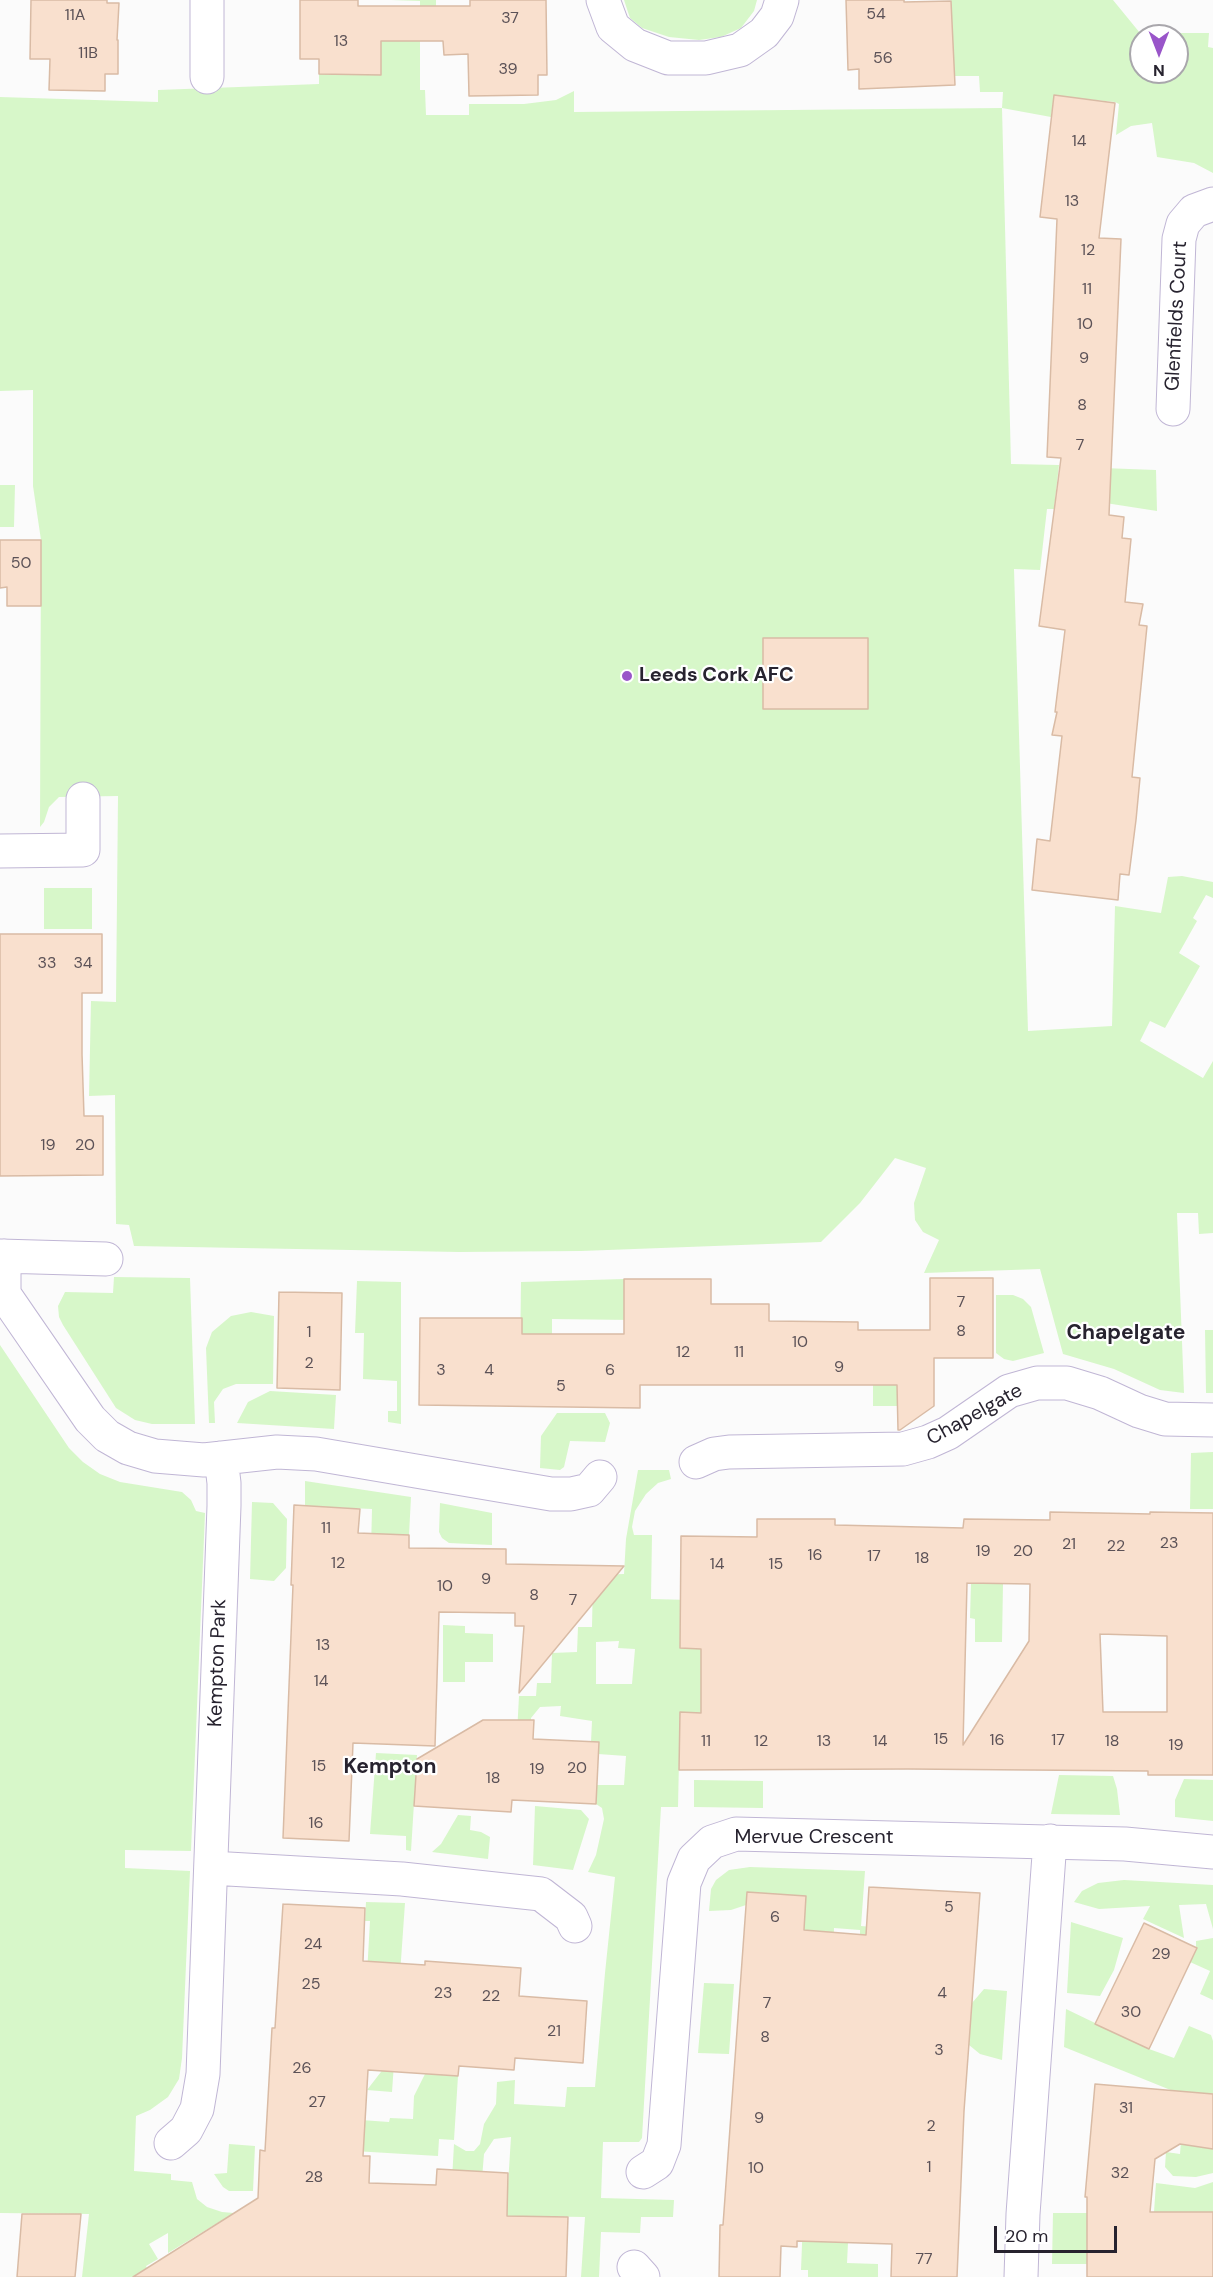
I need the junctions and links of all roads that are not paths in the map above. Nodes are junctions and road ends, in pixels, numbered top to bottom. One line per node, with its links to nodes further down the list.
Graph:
1 (207, 0): 4 (street)
2 (603, 0): 3 (street)
3 (782, 0)
4 (207, 77)
5 (1213, 204): 6 (street, Glenfields Court)
6 (1173, 409)
7 (82, 799): 8 (street)
8 (0, 851)
9 (2, 1256): 10 (street); 12 (street)
10 (106, 1258)
11 (1213, 1420): 13 (street, Chapelgate)
12 (221, 1458): 14 (street); 17 (street, Kempton Park)
13 (696, 1462)
14 (600, 1477)
15 (1050, 1841): 16 (street, Mervue Crescent); 20 (street, Mervue Crescent); 21 (street)
16 (1213, 1852)
17 (211, 1868): 18 (street); 19 (street, Kempton Park)
18 (575, 1926)
19 (171, 2143)
20 (643, 2172)
21 (1022, 2277)

